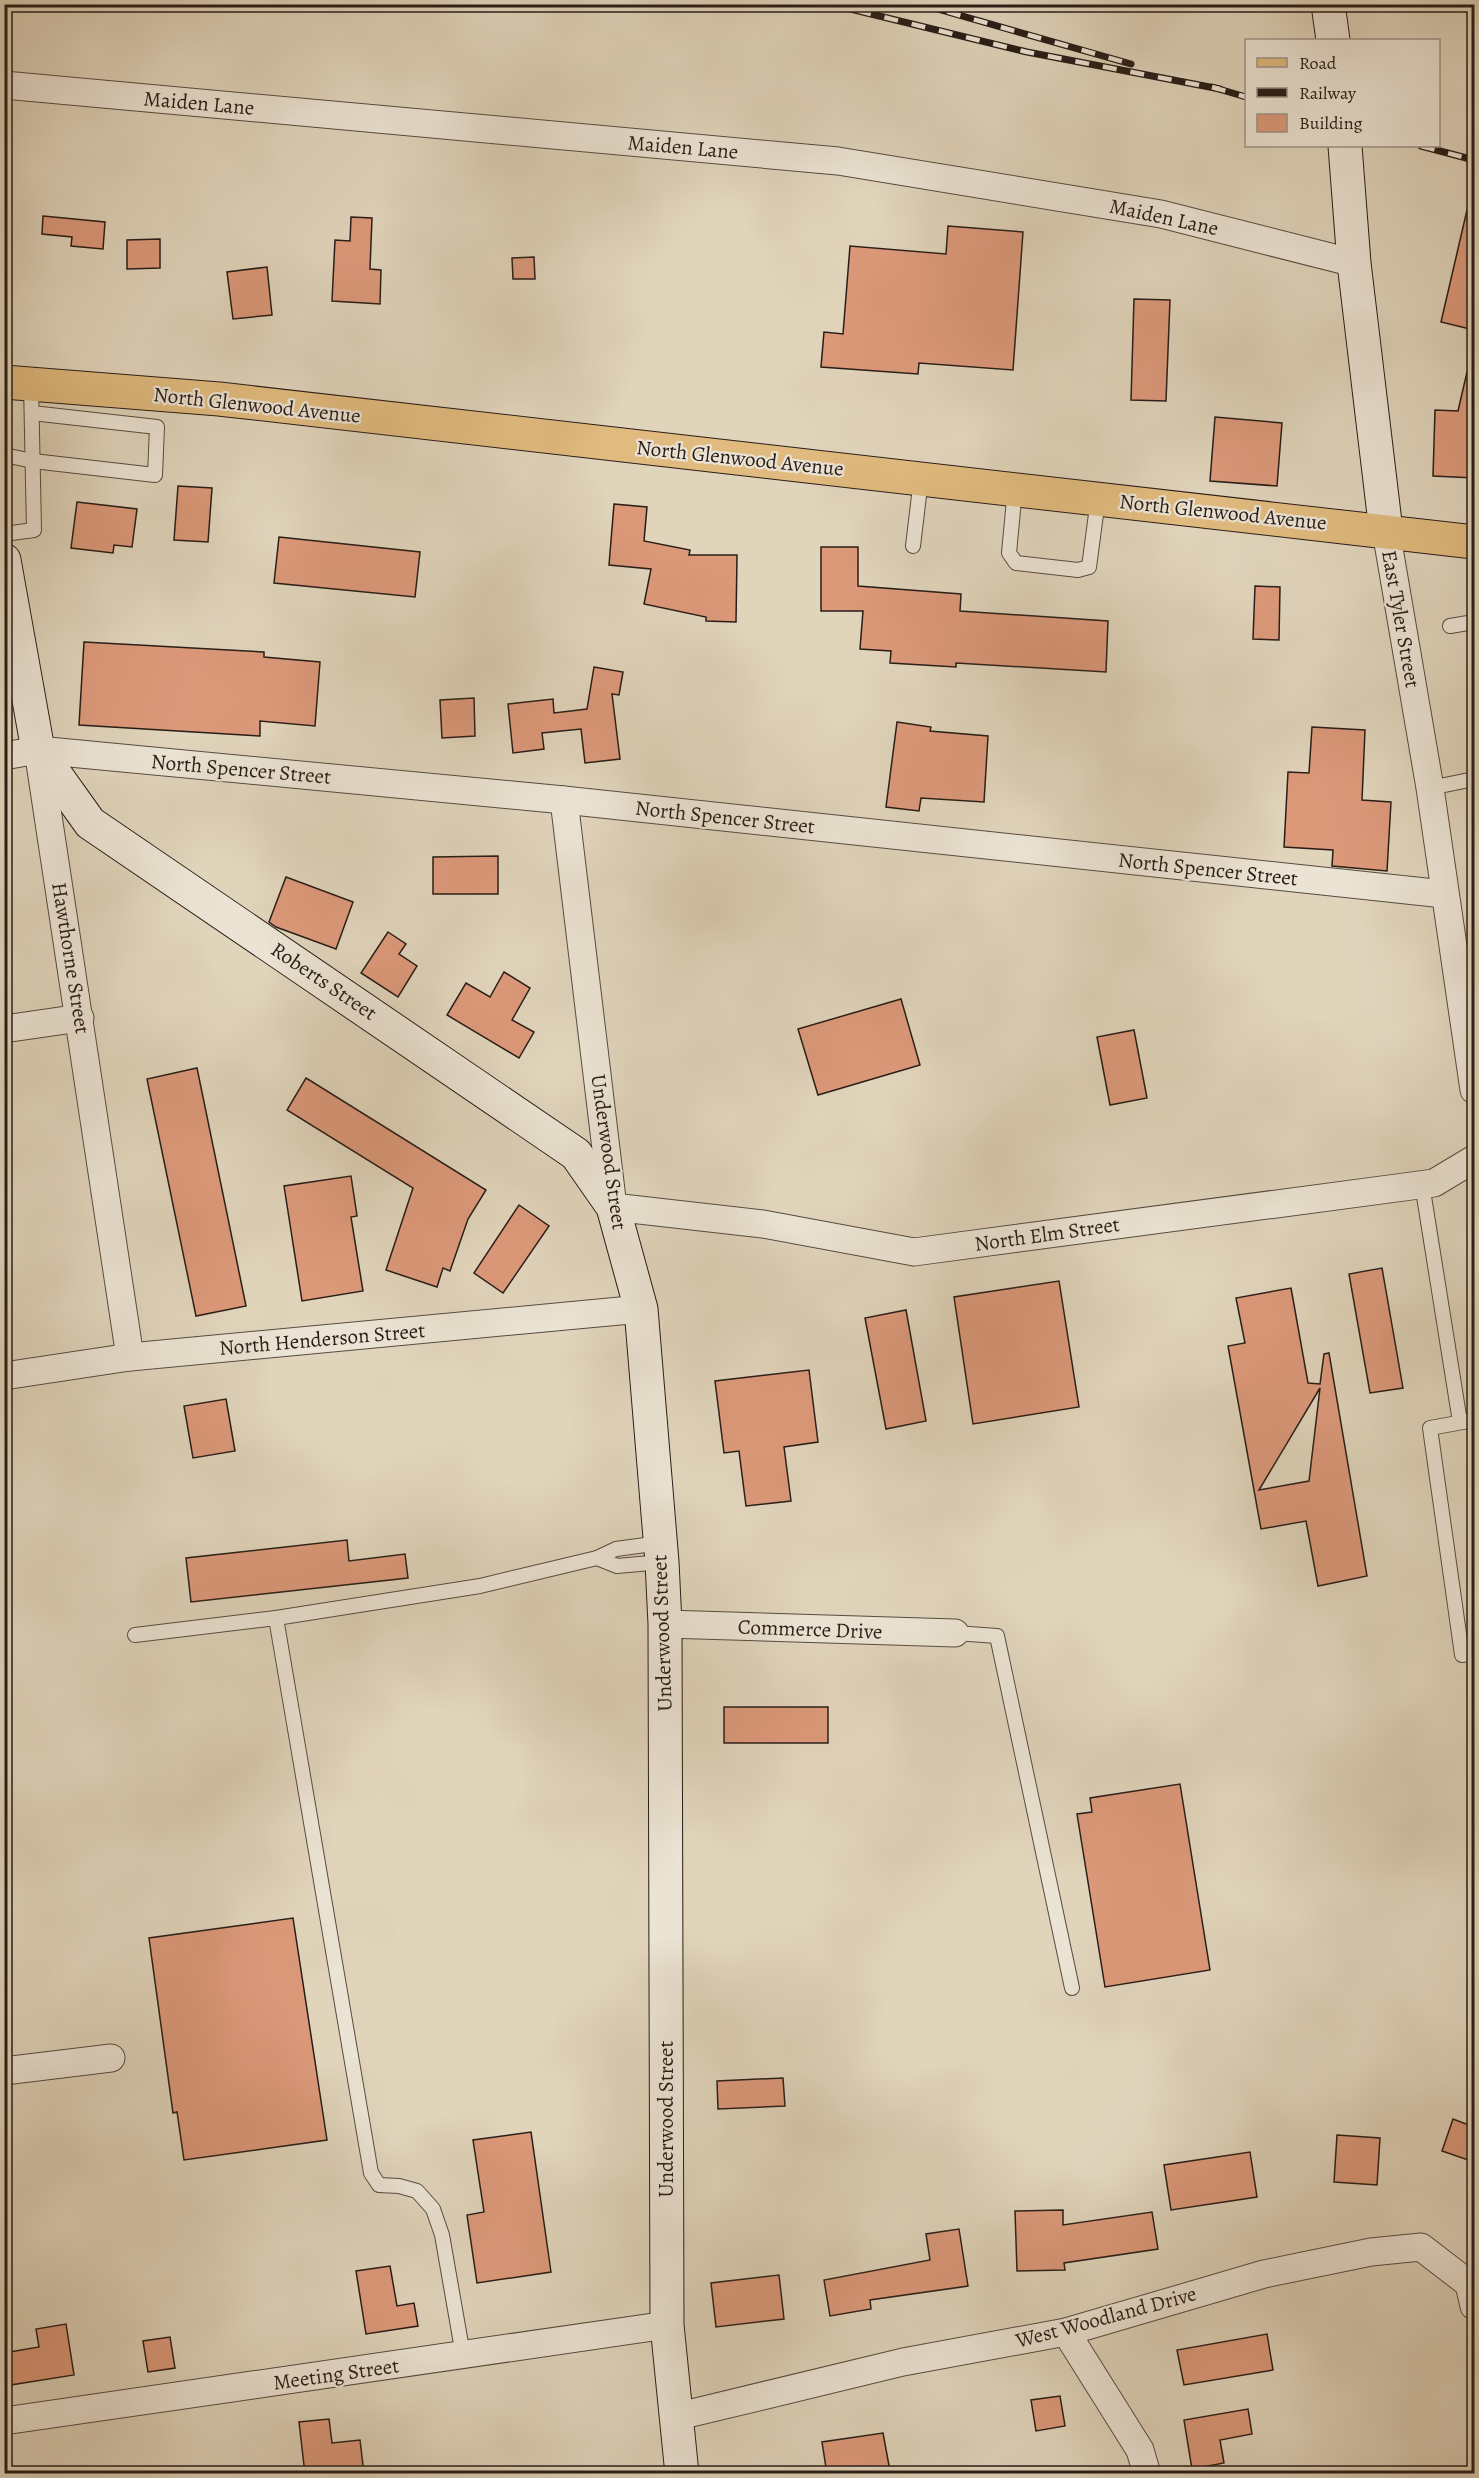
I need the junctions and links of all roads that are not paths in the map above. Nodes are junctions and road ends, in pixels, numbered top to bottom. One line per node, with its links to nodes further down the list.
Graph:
1 (1328, 4): 2 (street)
2 (1333, 39)
3 (4, 85): 5 (street, Maiden Lane)
4 (1345, 147): 5 (street, East Tyler Street)
5 (1354, 263): 13 (street, East Tyler Street)
6 (23, 393): 7 (main road, North Glenwood Avenue); 7 (lane); 9 (lane)
7 (146, 409): 9 (lane); 10 (main road, North Glenwood Avenue)
8 (4, 455): 9 (lane)
9 (33, 461): 14 (lane)
10 (921, 478): 11 (main road, North Glenwood Avenue); 16 (lane)
11 (1015, 489): 12 (main road, North Glenwood Avenue); 12 (lane)
12 (1098, 498): 13 (main road, North Glenwood Avenue)
13 (1386, 531): 15 (main road, North Glenwood Avenue); 23 (street, East Tyler Street)
14 (4, 534)
15 (1474, 542)
16 (913, 546)
17 (5, 568): 20 (street, Hawthorne Street)
18 (1474, 622): 19 (lane)
19 (1450, 626)
20 (38, 750): 21 (street, North Spencer Street); 24 (street, North Spencer Street); 26 (street, Hawthorne Street); 31 (street, Roberts Street)
21 (4, 756)
22 (1474, 779): 23 (lane)
23 (1430, 788): 25 (street, East Tyler Street)
24 (564, 800): 25 (street, North Spencer Street); 31 (street, Underwood Street)
25 (1444, 894): 28 (street, East Tyler Street)
26 (80, 1018): 27 (street); 33 (street, Hawthorne Street)
27 (4, 1029)
28 (1474, 1090)
29 (1474, 1159): 30 (street, North Elm Street)
30 (1422, 1184): 31 (street, North Elm Street); 36 (lane)
31 (613, 1208): 32 (street, Underwood Street)
32 (641, 1308): 33 (street, North Henderson Street); 37 (street, Underwood Street)
33 (130, 1357): 34 (street, North Henderson Street)
34 (4, 1376)
35 (1474, 1420): 36 (lane)
36 (1460, 1422): 42 (lane)
37 (661, 1552): 38 (lane); 39 (street, Underwood Street)
38 (276, 1618): 41 (lane); 49 (lane)
39 (665, 1624): 40 (street, Commerce Drive); 47 (street, Underwood Street)
40 (955, 1633): 43 (lane)
41 (135, 1635)
42 (1474, 1653)
43 (1071, 1988)
44 (111, 2058): 45 (street)
45 (4, 2071)
46 (1474, 2306): 48 (street, West Woodland Drive)
47 (667, 2325): 49 (street, Meeting Street); 50 (street, Underwood Street)
48 (1066, 2332): 50 (street, West Woodland Drive); 53 (street)
49 (463, 2355): 51 (street, Meeting Street)
50 (675, 2417): 52 (street, Underwood Street)
51 (4, 2421)
52 (682, 2474)
53 (1147, 2474)

